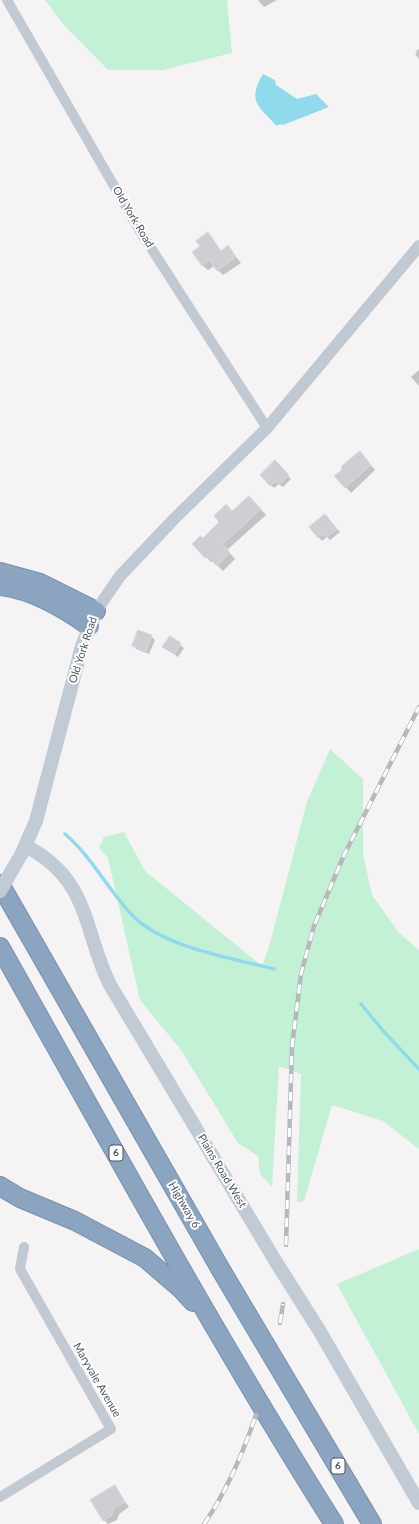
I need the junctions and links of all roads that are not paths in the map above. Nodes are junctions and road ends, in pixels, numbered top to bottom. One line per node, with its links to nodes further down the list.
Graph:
1 (7, 0): 3 (street, Old York Road)
2 (419, 246): 3 (street, Old York Road)
3 (267, 428): 6 (street, Old York Road)
4 (0, 572): 6 (highway)
5 (0, 586): 6 (highway)
6 (93, 618): 7 (main road, Old York Road)
7 (26, 846): 10 (main road, Old York Road, bridge); 17 (main road, Plains Road West)
8 (0, 878): 11 (highway)
9 (0, 884): 11 (highway, Highway 6 / 6)
10 (0, 891)
11 (22, 919): 19 (highway, Highway 6 / 6)
12 (0, 947): 15 (highway, 6)
13 (0, 1186): 15 (highway)
14 (24, 1247): 16 (street, Maryvale Avenue)
15 (213, 1325): 18 (highway, 6)
16 (0, 1497)
17 (419, 1503)
18 (334, 1524)
19 (372, 1524)

